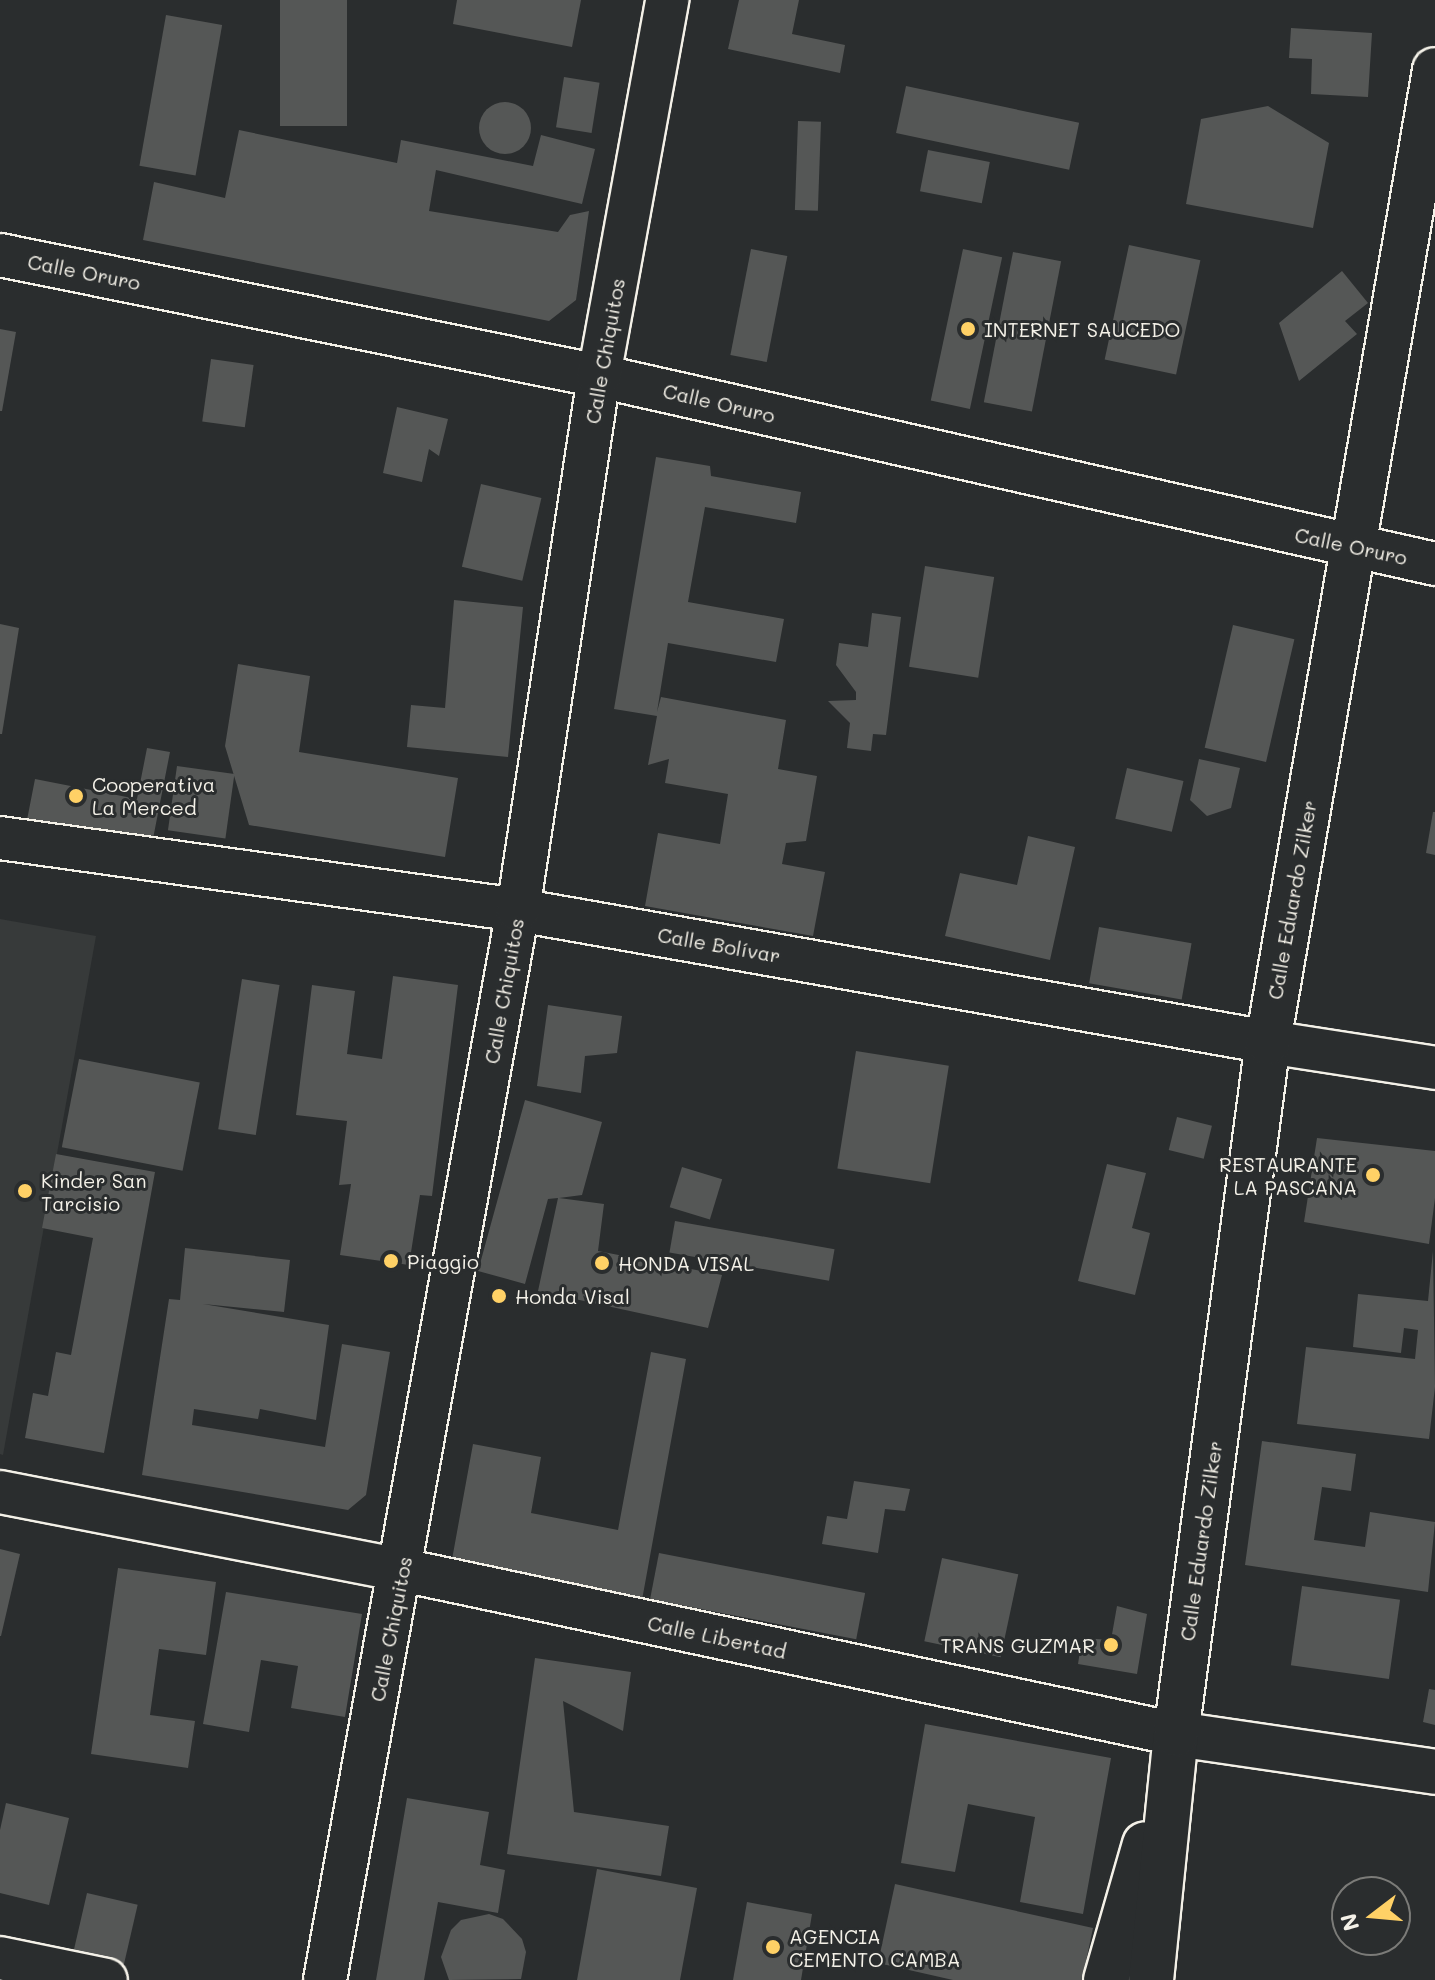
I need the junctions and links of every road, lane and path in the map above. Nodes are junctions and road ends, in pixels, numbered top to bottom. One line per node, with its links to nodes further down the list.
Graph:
1 (667, 0): 4 (street, Calle Chiquitos)
2 (1435, 70): 5 (street, Calle Eduardo Zilker)
3 (0, 255): 4 (street, Calle Oruro)
4 (599, 376): 5 (street, Calle Oruro); 8 (street, Calle Chiquitos)
5 (1351, 547): 6 (street, Calle Oruro); 9 (street, Calle Eduardo Zilker)
6 (1435, 564)
7 (0, 838): 8 (street, Calle Bolívar)
8 (518, 910): 9 (street, Calle Bolívar); 12 (street, Calle Chiquitos)
9 (1268, 1042): 10 (street, Calle Bolívar); 13 (street, Calle Eduardo Zilker)
10 (1435, 1068)
11 (0, 1492): 12 (street, Calle Libertad)
12 (402, 1570): 13 (street, Calle Libertad); 17 (street, Calle Chiquitos)
13 (1176, 1734): 14 (street, Calle Libertad); 18 (street, Calle Eduardo Zilker); 19 (street, Calle Eduardo Zilker)
14 (1435, 1772)
15 (0, 1958): 16 (street)
16 (106, 1980)
17 (325, 1980)
18 (1106, 1980)
19 (1151, 1980)

